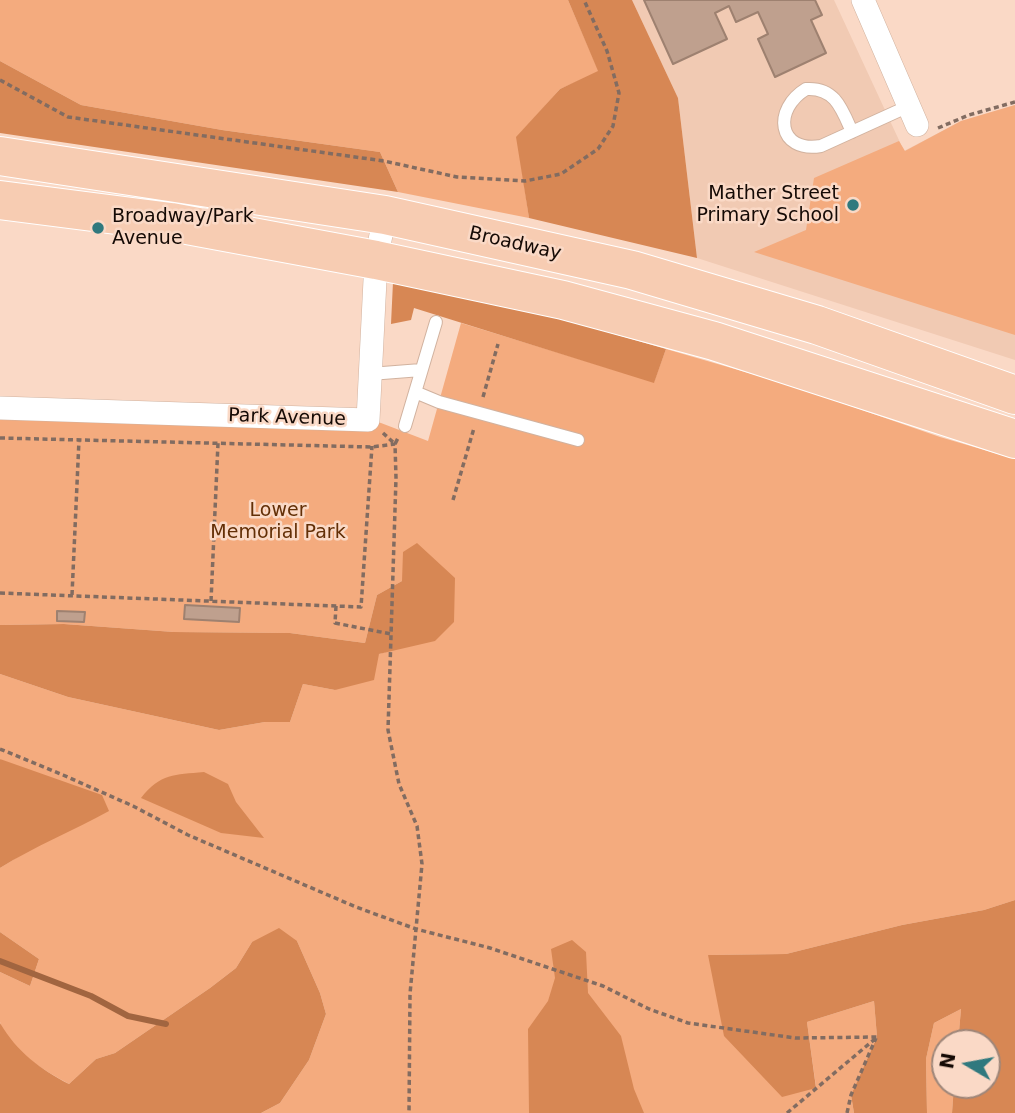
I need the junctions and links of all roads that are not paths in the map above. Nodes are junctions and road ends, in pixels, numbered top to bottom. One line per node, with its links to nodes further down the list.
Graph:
1 (863, 0): 2 (street)
2 (913, 115): 3 (lane)
3 (852, 132): 3 (lane)
4 (0, 156): 6 (highway, Broadway)
5 (0, 200): 7 (highway)
6 (385, 215): 7 (street, Park Avenue); 12 (highway, Broadway)
7 (376, 261): 10 (street, Park Avenue); 15 (highway)
8 (436, 322): 9 (lane)
9 (421, 370): 10 (lane); 11 (lane)
10 (370, 374): 13 (street, Park Avenue)
11 (415, 392): 14 (lane); 16 (lane)
12 (1015, 395)
13 (0, 408)
14 (405, 426)
15 (1015, 439)
16 (578, 440)

